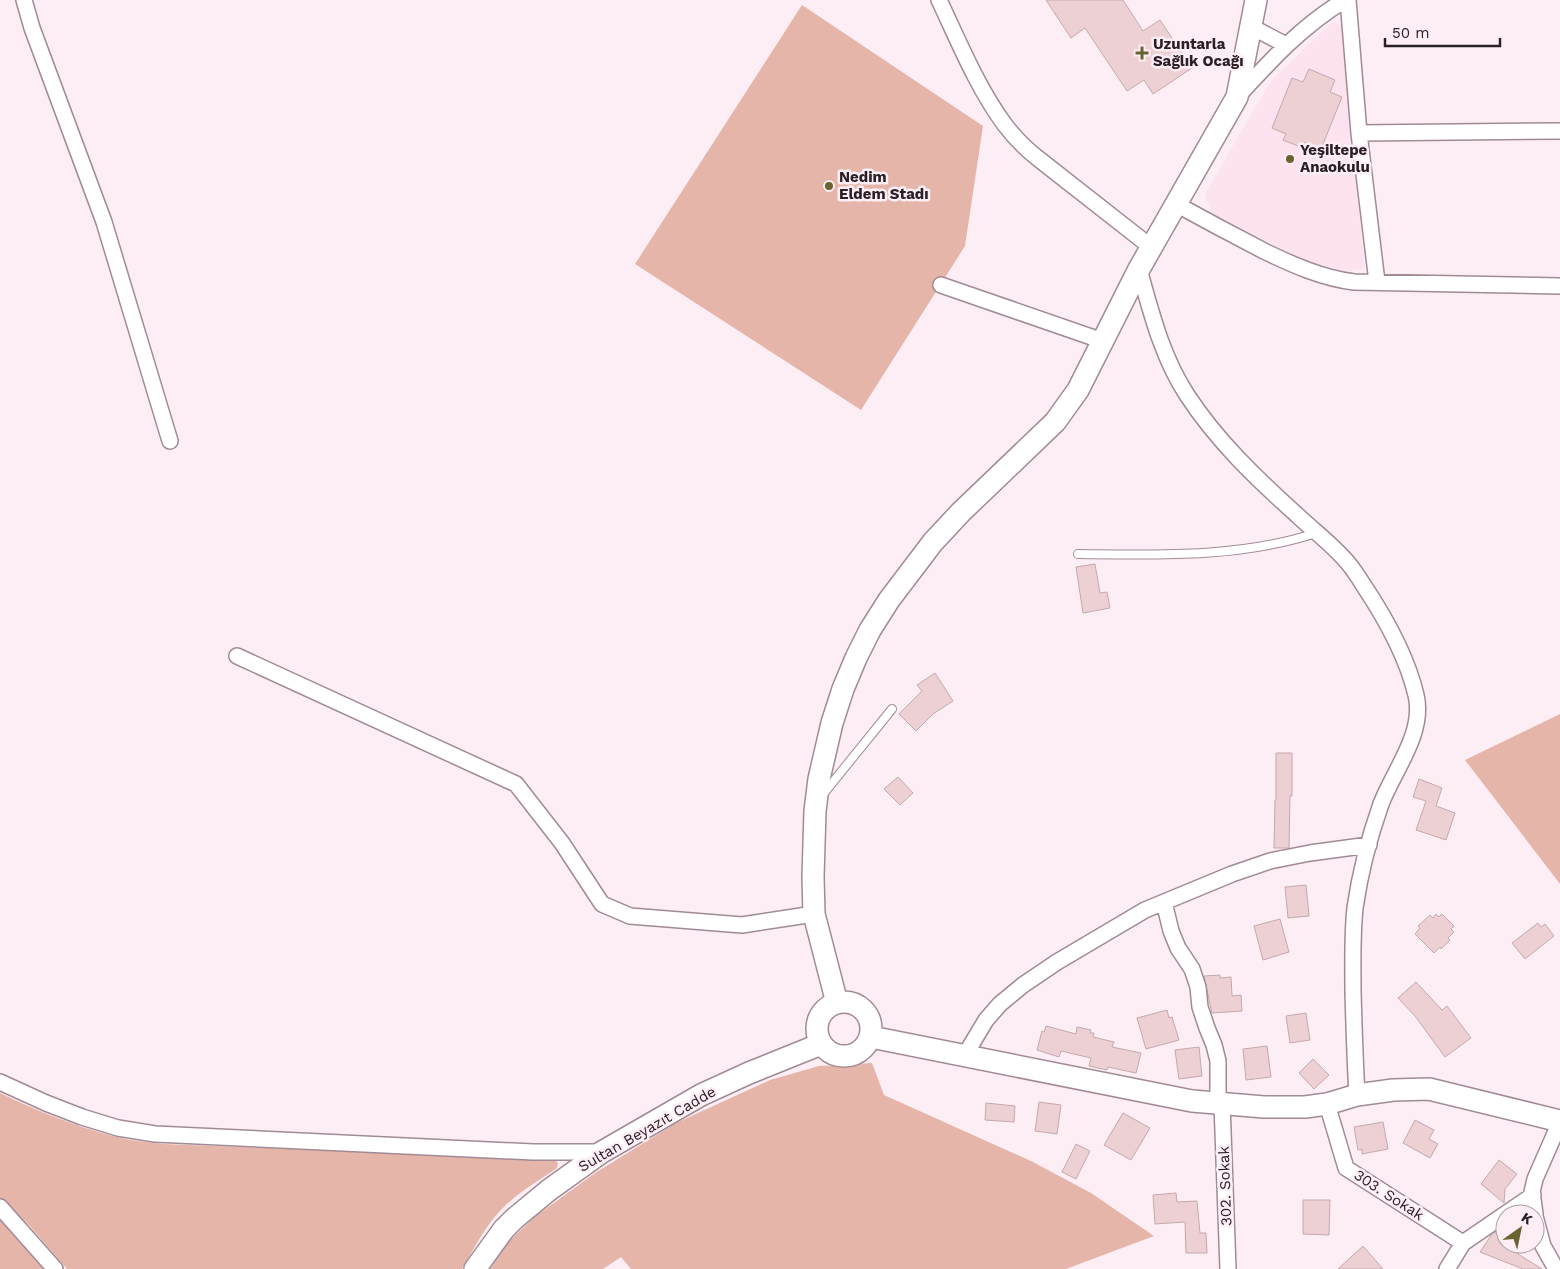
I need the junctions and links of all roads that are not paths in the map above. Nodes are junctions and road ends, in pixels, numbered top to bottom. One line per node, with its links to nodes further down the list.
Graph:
1 (24, 0): 17 (street)
2 (939, 0): 11 (street)
3 (1347, 0): 6 (street); 9 (street)
4 (1253, 2): 5 (street)
5 (1250, 26): 6 (street); 7 (street)
6 (1286, 45): 7 (street)
7 (1237, 97): 10 (street)
8 (1560, 131): 9 (street)
9 (1359, 133): 13 (street)
10 (1176, 204): 11 (street); 13 (street)
11 (1151, 247): 12 (street)
12 (1139, 269): 16 (street); 18 (street)
13 (1377, 282): 15 (street)
14 (941, 285): 16 (street)
15 (1560, 286)
16 (1103, 340): 22 (street)
17 (170, 441)
18 (1316, 533): 19 (lane); 23 (street)
19 (1078, 554)
20 (236, 656): 25 (street)
21 (892, 709): 22 (lane)
22 (816, 801): 25 (street)
23 (1369, 845): 24 (street); 31 (street)
24 (1164, 902): 29 (street); 32 (street, 302. Sokak)
25 (814, 914): 26 (street)
26 (837, 1002): 27 (street); 28 (street)
27 (872, 1037): 28 (street); 29 (street)
28 (821, 1044): 35 (street, Sultan Beyazıt Cadde)
29 (965, 1055): 32 (street)
30 (0, 1082): 35 (street)
31 (1358, 1095): 33 (street); 34 (street)
32 (1220, 1104): 33 (street); 43 (street, 302. Sokak)
33 (1327, 1104): 39 (street, 303. Sokak)
34 (1560, 1122): 36 (street)
35 (602, 1152): 42 (street, Sultan Beyazıt Cadde)
36 (1532, 1195): 37 (street); 39 (street)
37 (1533, 1204)
38 (0, 1207): 41 (street)
39 (1462, 1243): 44 (street)
40 (1545, 1250): 45 (street)
41 (55, 1269)
42 (475, 1269)
43 (1228, 1269)
44 (1448, 1269)
45 (1556, 1269)

